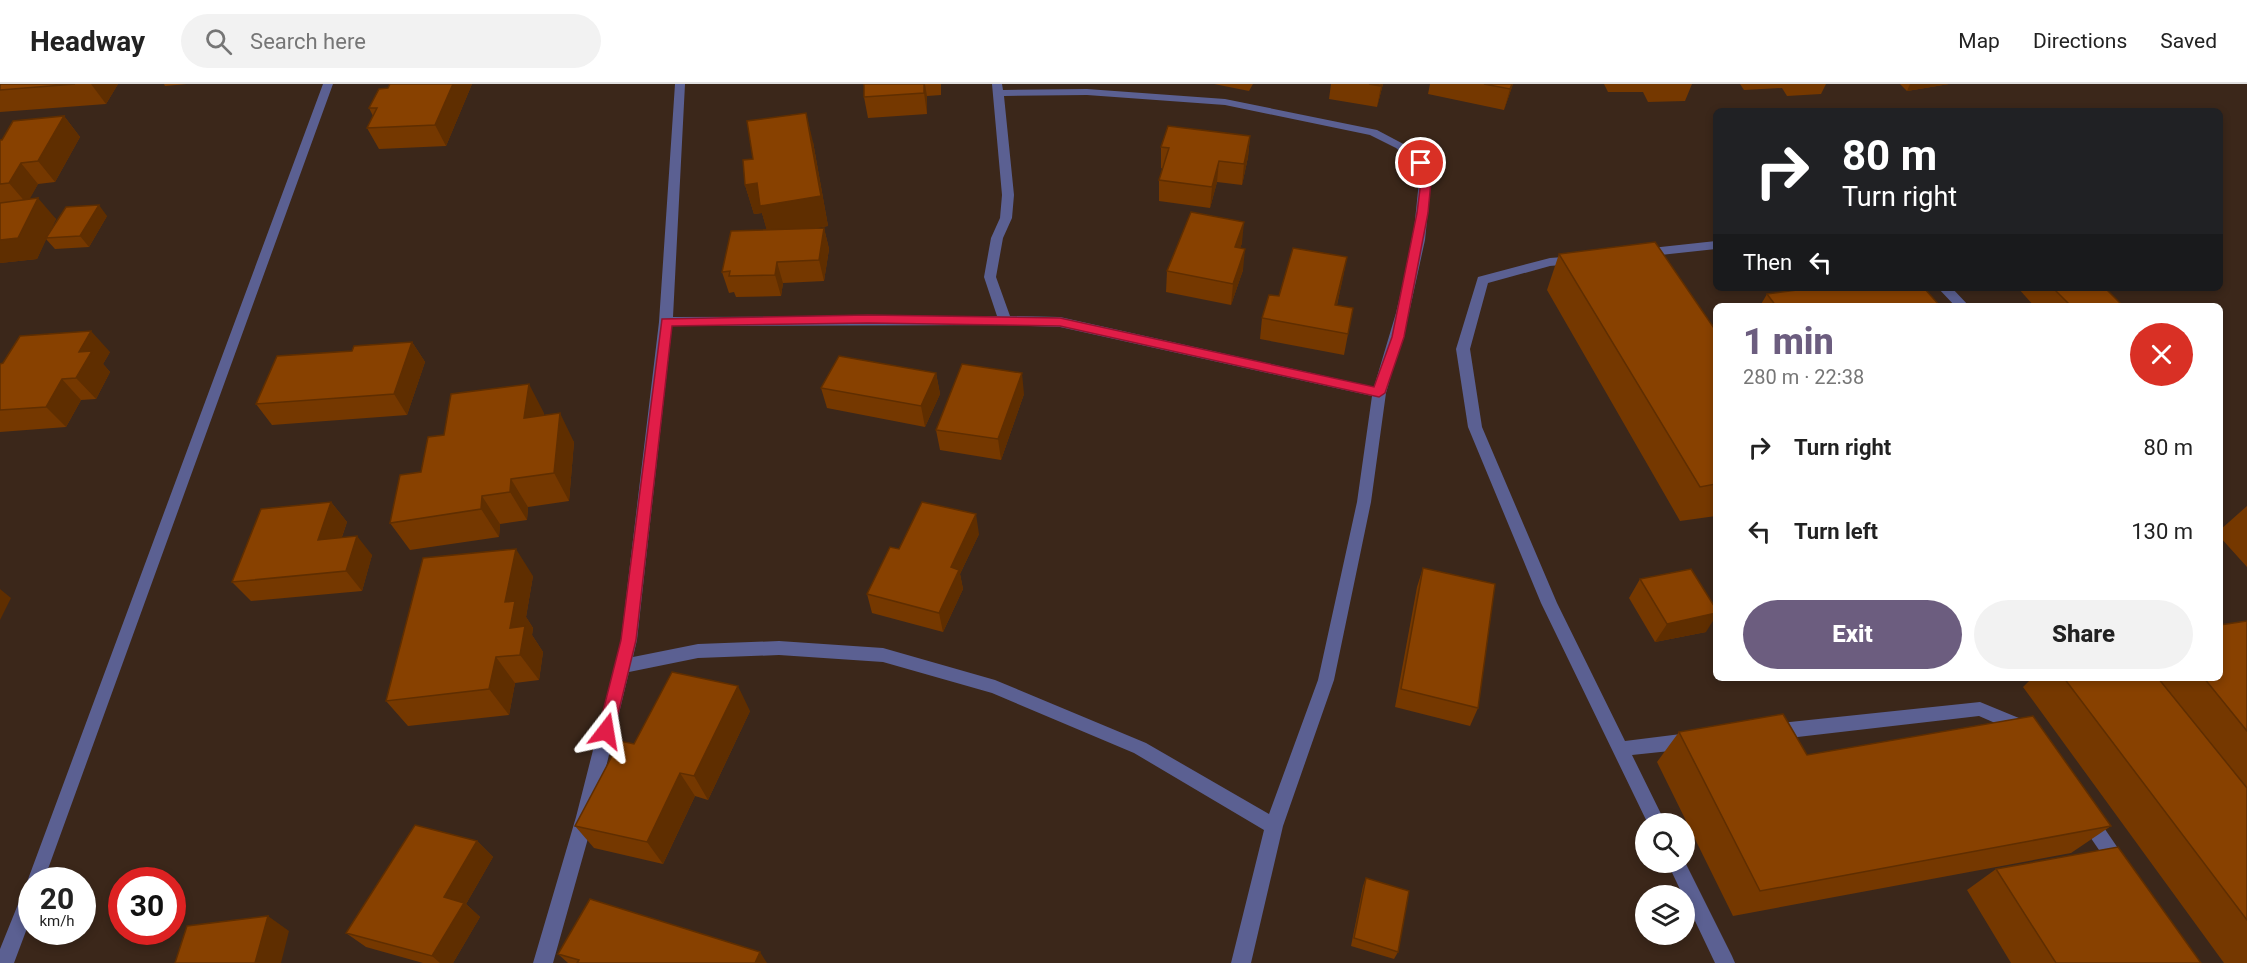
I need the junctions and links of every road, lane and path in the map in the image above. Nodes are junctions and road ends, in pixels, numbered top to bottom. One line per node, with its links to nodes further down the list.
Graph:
1 (328, 84): 20 (street)
2 (680, 84): 10 (street)
3 (998, 88): 9 (street); 11 (street)
4 (1713, 245): 5 (street)
5 (1633, 254)
6 (1597, 257): 16 (street)
7 (1947, 291): 8 (street)
8 (1960, 303)
9 (1005, 320): 10 (street); 11 (street)
10 (666, 322): 12 (street)
11 (1379, 393): 19 (street)
12 (622, 666): 19 (street); 25 (street)
13 (1760, 734): 15 (street)
14 (1702, 740): 16 (street)
15 (2035, 740)
16 (1621, 749): 18 (street)
17 (2081, 808): 22 (street)
18 (1652, 813)
19 (1274, 826): 26 (street)
20 (40, 867)
21 (1681, 873): 27 (street)
22 (2127, 876)
23 (18, 926): 24 (street)
24 (4, 963)
25 (543, 963)
26 (1241, 963)
27 (1725, 963)

